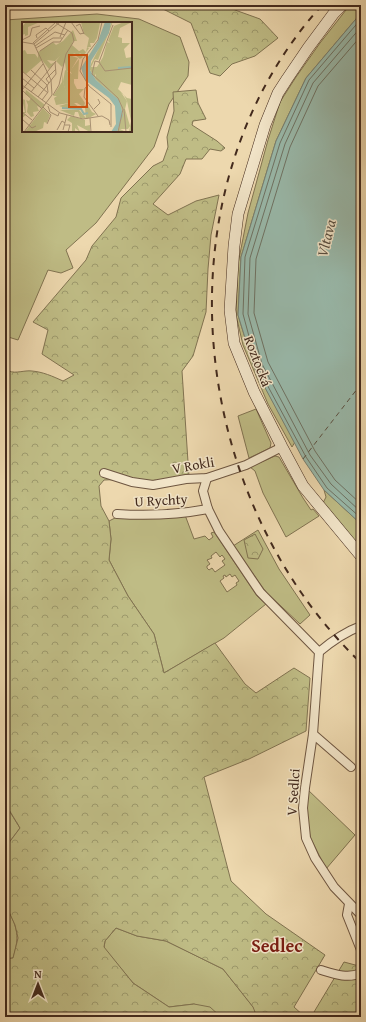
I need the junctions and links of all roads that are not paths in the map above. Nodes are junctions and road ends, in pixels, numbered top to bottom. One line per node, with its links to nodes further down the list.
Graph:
1 (342, 5): 2 (main road, Roztocká)
2 (282, 447): 4 (street, V Rokli); 7 (main road, Roztocká)
3 (104, 473): 4 (street, V Rokli)
4 (207, 478): 5 (street)
5 (208, 509): 6 (street, U Rychty); 9 (street)
6 (116, 514)
7 (361, 556)
8 (361, 626): 9 (street)
9 (319, 652): 10 (street, V Sedlci)
10 (313, 734): 11 (street); 12 (street, V Sedlci)
11 (350, 767)
12 (349, 904): 13 (street, V Sedlci); 14 (street)
13 (361, 915)
14 (361, 950)
15 (321, 970): 16 (street)
16 (361, 973)

